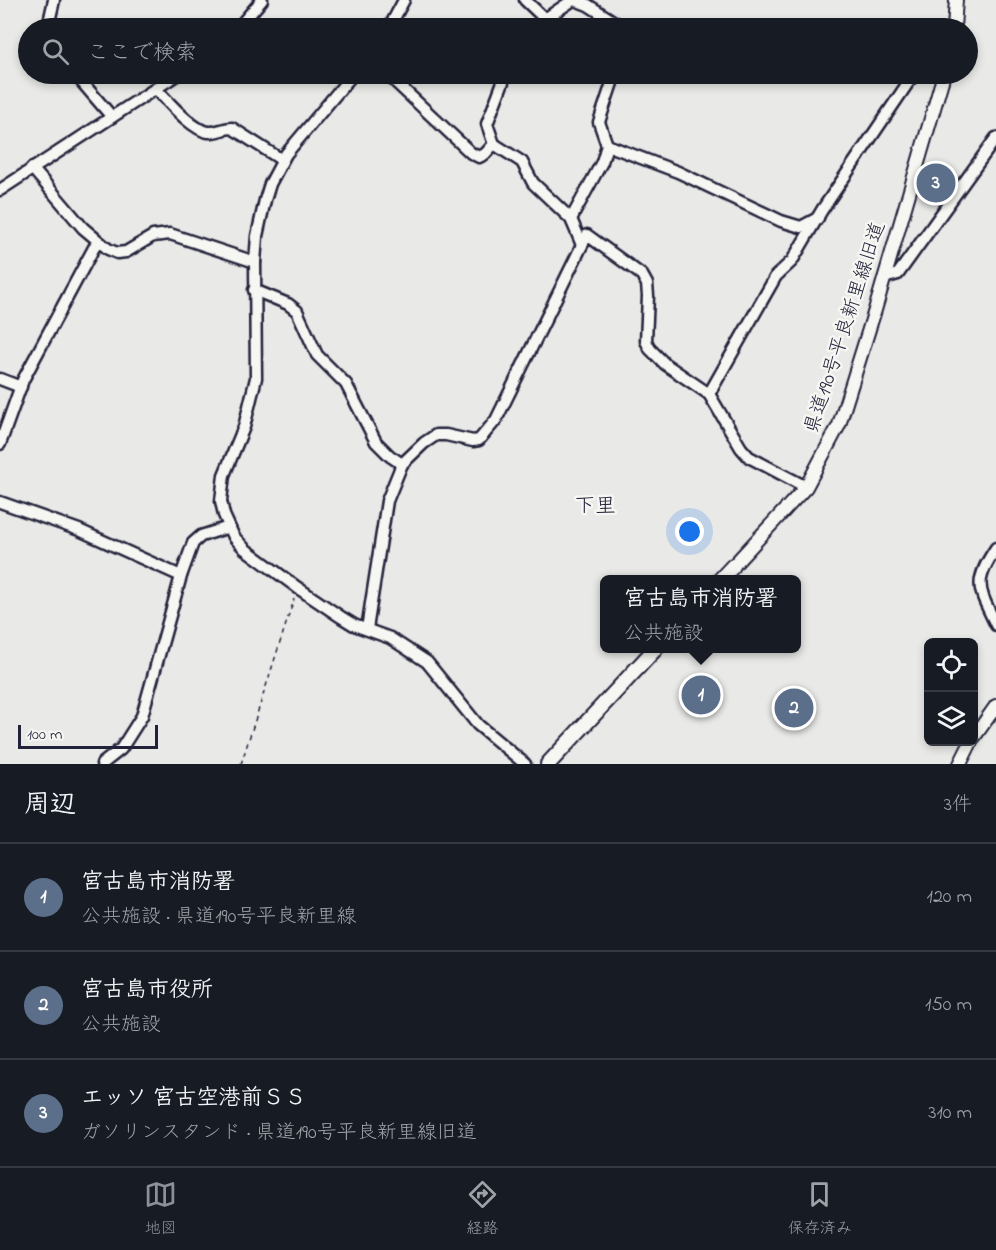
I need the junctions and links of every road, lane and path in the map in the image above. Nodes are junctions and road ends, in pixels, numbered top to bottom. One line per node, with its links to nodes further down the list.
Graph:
1 (54, 0): 7 (street)
2 (262, 0): 8 (street)
3 (404, 0): 9 (street)
4 (525, 0): 10 (street)
5 (574, 0): 11 (street); 12 (street)
6 (956, 0): 13 (street)
7 (50, 18)
8 (247, 18)
9 (394, 18)
10 (543, 18)
11 (548, 18)
12 (608, 18)
13 (955, 18)
14 (84, 84): 23 (street)
15 (163, 84): 22 (street)
16 (345, 84): 27 (street)
17 (398, 84): 25 (street)
18 (502, 84): 25 (street)
19 (612, 84): 26 (street)
20 (907, 84): 30 (street)
21 (941, 84): 35 (street, 県道190号平良新里線旧道)
22 (156, 89): 23 (street); 27 (street)
23 (112, 117): 28 (street)
24 (996, 138): 35 (street)
25 (494, 144): 31 (street)
26 (608, 145): 30 (street); 31 (street)
27 (282, 160): 34 (street)
28 (32, 168): 29 (street); 32 (street)
29 (0, 190)
30 (818, 218): 39 (street)
31 (571, 219): 33 (street)
32 (97, 242): 34 (street); 38 (street)
33 (582, 245): 39 (street); 41 (street)
34 (255, 262): 36 (street)
35 (884, 279): 42 (street, 県道190号平良新里線旧道)
36 (254, 290): 41 (street); 44 (street)
37 (0, 379): 38 (street)
38 (21, 387): 40 (street)
39 (709, 394): 42 (street)
40 (0, 444)
41 (402, 464): 51 (street)
42 (806, 487): 46 (street, 県道190号平良新里線旧道)
43 (0, 501): 48 (street)
44 (229, 527): 48 (street); 49 (street)
45 (996, 548): 50 (street)
46 (733, 566): 47 (main road)
47 (724, 575)
48 (181, 576): 56 (street)
49 (298, 588): 51 (street); 57 (path)
50 (996, 625)
51 (368, 629): 58 (street)
52 (651, 653): 59 (main road)
53 (996, 706): 54 (street)
54 (978, 731)
55 (969, 746): 60 (street)
56 (102, 764)
57 (241, 764)
58 (525, 764)
59 (548, 764)
60 (960, 764)

